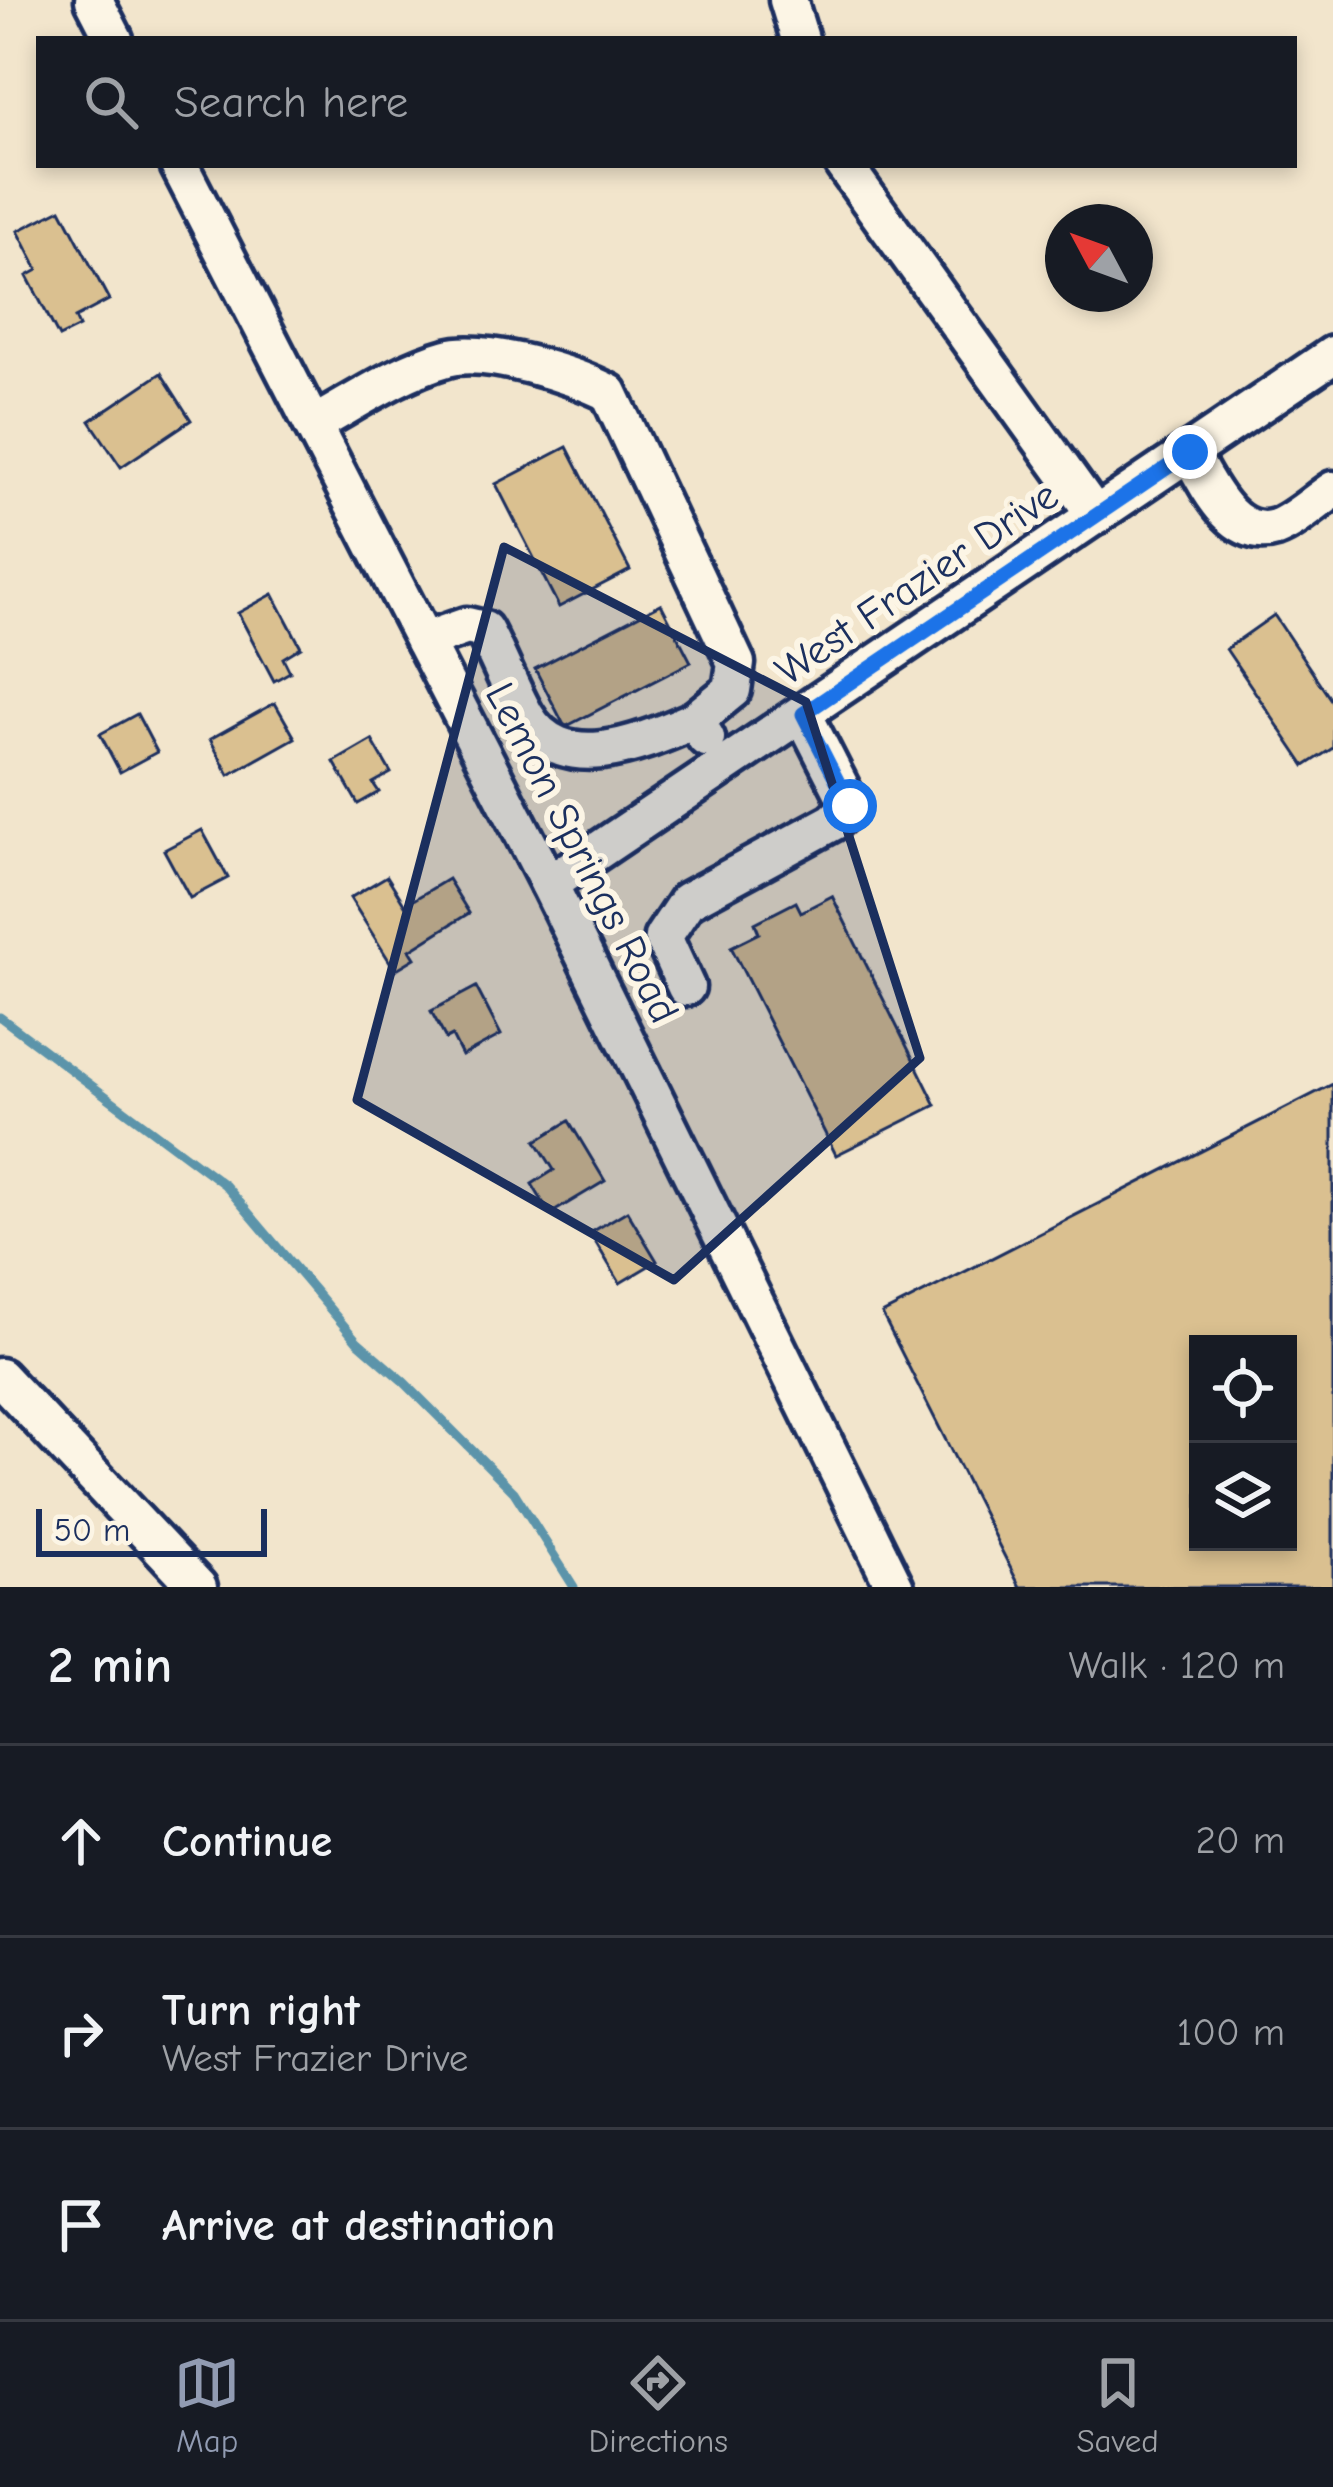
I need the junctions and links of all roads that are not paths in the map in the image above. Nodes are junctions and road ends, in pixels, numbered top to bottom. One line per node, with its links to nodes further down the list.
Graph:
1 (94, 0): 3 (street)
2 (788, 0): 4 (street)
3 (112, 36)
4 (799, 36)
5 (181, 168): 8 (street, Lemon Springs Road)
6 (846, 168): 11 (street)
7 (1333, 355): 9 (street, West Frazier Drive)
8 (313, 425): 12 (street, Lemon Springs Road); 14 (street)
9 (1190, 452): 10 (street); 11 (street, West Frazier Drive)
10 (1333, 490)
11 (1096, 517): 13 (street, West Frazier Drive)
12 (424, 641): 14 (street); 16 (street, Lemon Springs Road)
13 (803, 714): 15 (street, West Frazier Drive); 17 (street)
14 (694, 720): 15 (street)
15 (724, 766): 16 (street, West Frazier Drive)
16 (549, 884): 20 (street, Lemon Springs Road)
17 (686, 987)
18 (7, 1397): 19 (street)
19 (198, 1587)
20 (895, 1587)

